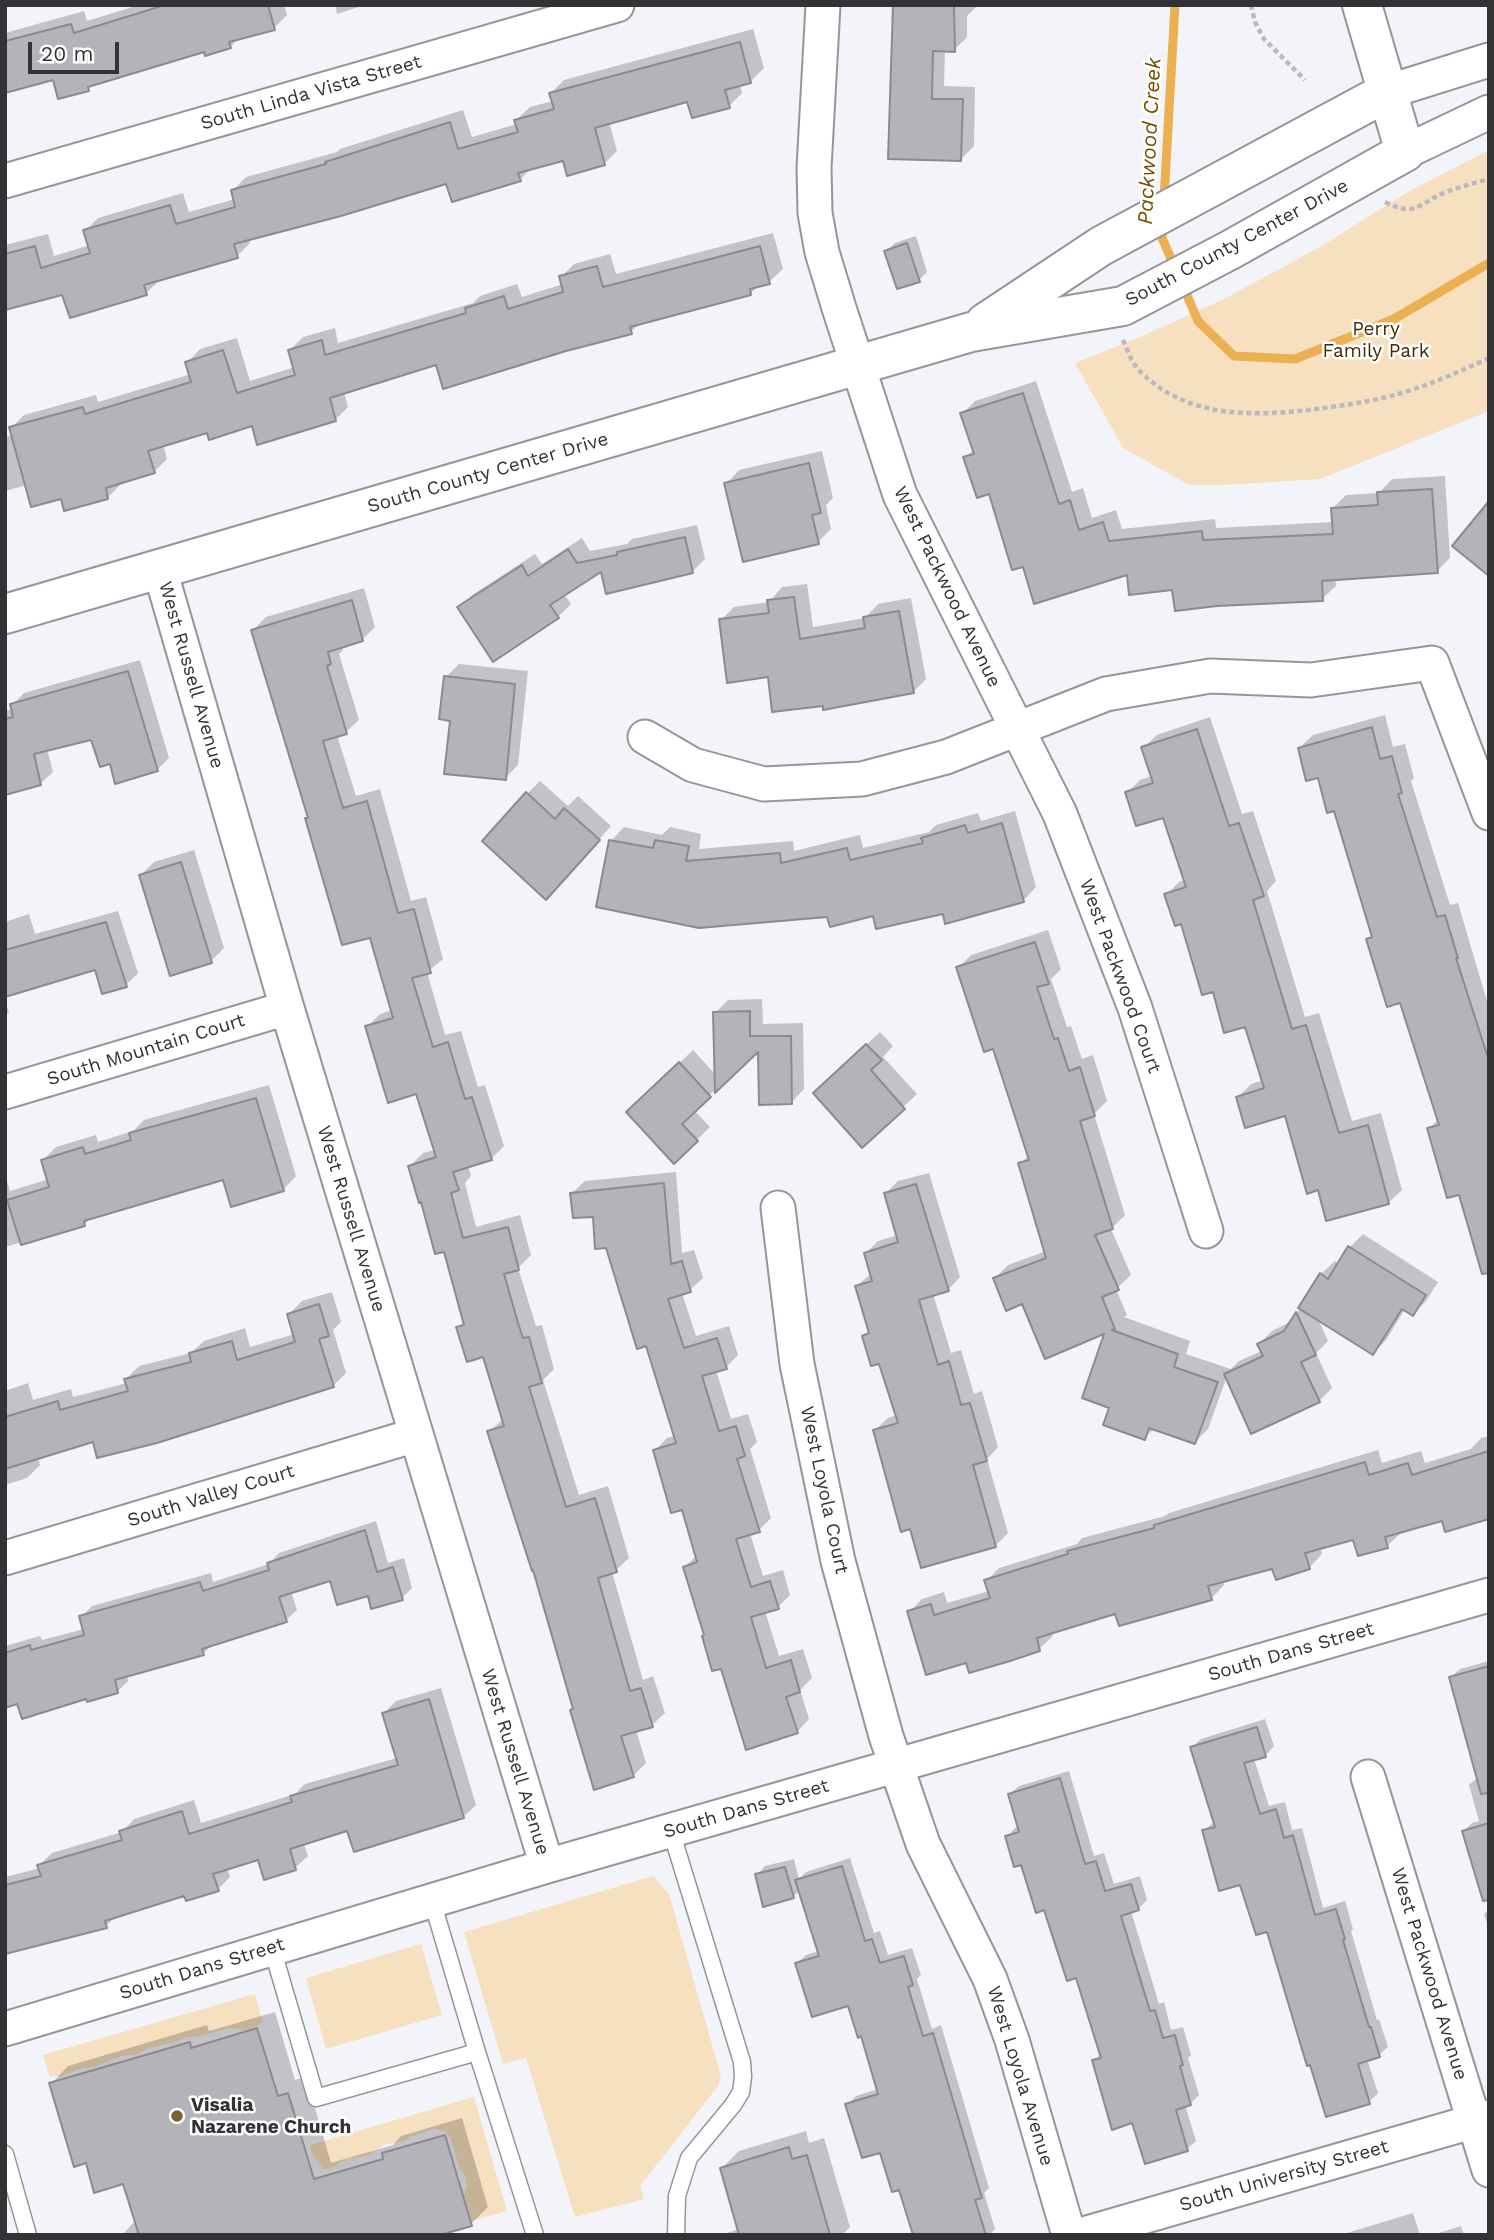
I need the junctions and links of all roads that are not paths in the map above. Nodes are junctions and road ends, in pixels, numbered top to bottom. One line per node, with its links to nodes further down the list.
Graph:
1 (617, 5): 8 (street, South Linda Vista Street)
2 (823, 5): 10 (street, West Packwood Avenue)
3 (1362, 5): 5 (street)
4 (1489, 60): 5 (street, South County Center Drive)
5 (1387, 92): 7 (street); 9 (street, South County Center Drive)
6 (1489, 112): 7 (street, South County Center Drive)
7 (1405, 152): 9 (street, South County Center Drive)
8 (5, 181)
9 (971, 332): 10 (street, South County Center Drive)
10 (857, 365): 11 (street, South County Center Drive); 13 (street, West Packwood Avenue)
11 (160, 570): 12 (street, South County Center Drive); 16 (street, West Russell Avenue)
12 (5, 614)
13 (1016, 728): 14 (street); 15 (street); 19 (street, West Packwood Court)
14 (645, 737)
15 (1489, 813)
16 (287, 1008): 17 (street, South Mountain Court); 20 (street, West Russell Avenue)
17 (5, 1092)
18 (778, 1208): 23 (street, West Loyola Court)
19 (1206, 1231)
20 (416, 1436): 21 (street, South Valley Court); 26 (street, West Russell Avenue)
21 (5, 1558)
22 (1489, 1595): 23 (street, South Dans Street)
23 (896, 1766): 25 (street, South Dans Street); 37 (street, West Loyola Avenue)
24 (1368, 1777): 31 (street, West Packwood Avenue)
25 (671, 1830): 26 (street, South Dans Street); 36 (lane)
26 (547, 1866): 27 (street, South Dans Street)
27 (432, 1900): 28 (street, South Dans Street); 30 (lane)
28 (272, 1948): 29 (street, South Dans Street); 30 (lane)
29 (5, 2029)
30 (477, 2052): 34 (lane)
31 (1482, 2119): 33 (street, West Packwood Avenue); 38 (street, South University Street)
32 (5, 2154): 35 (lane)
33 (1489, 2170)
34 (531, 2234)
35 (28, 2235)
36 (676, 2235)
37 (1069, 2235)
38 (1080, 2235)

